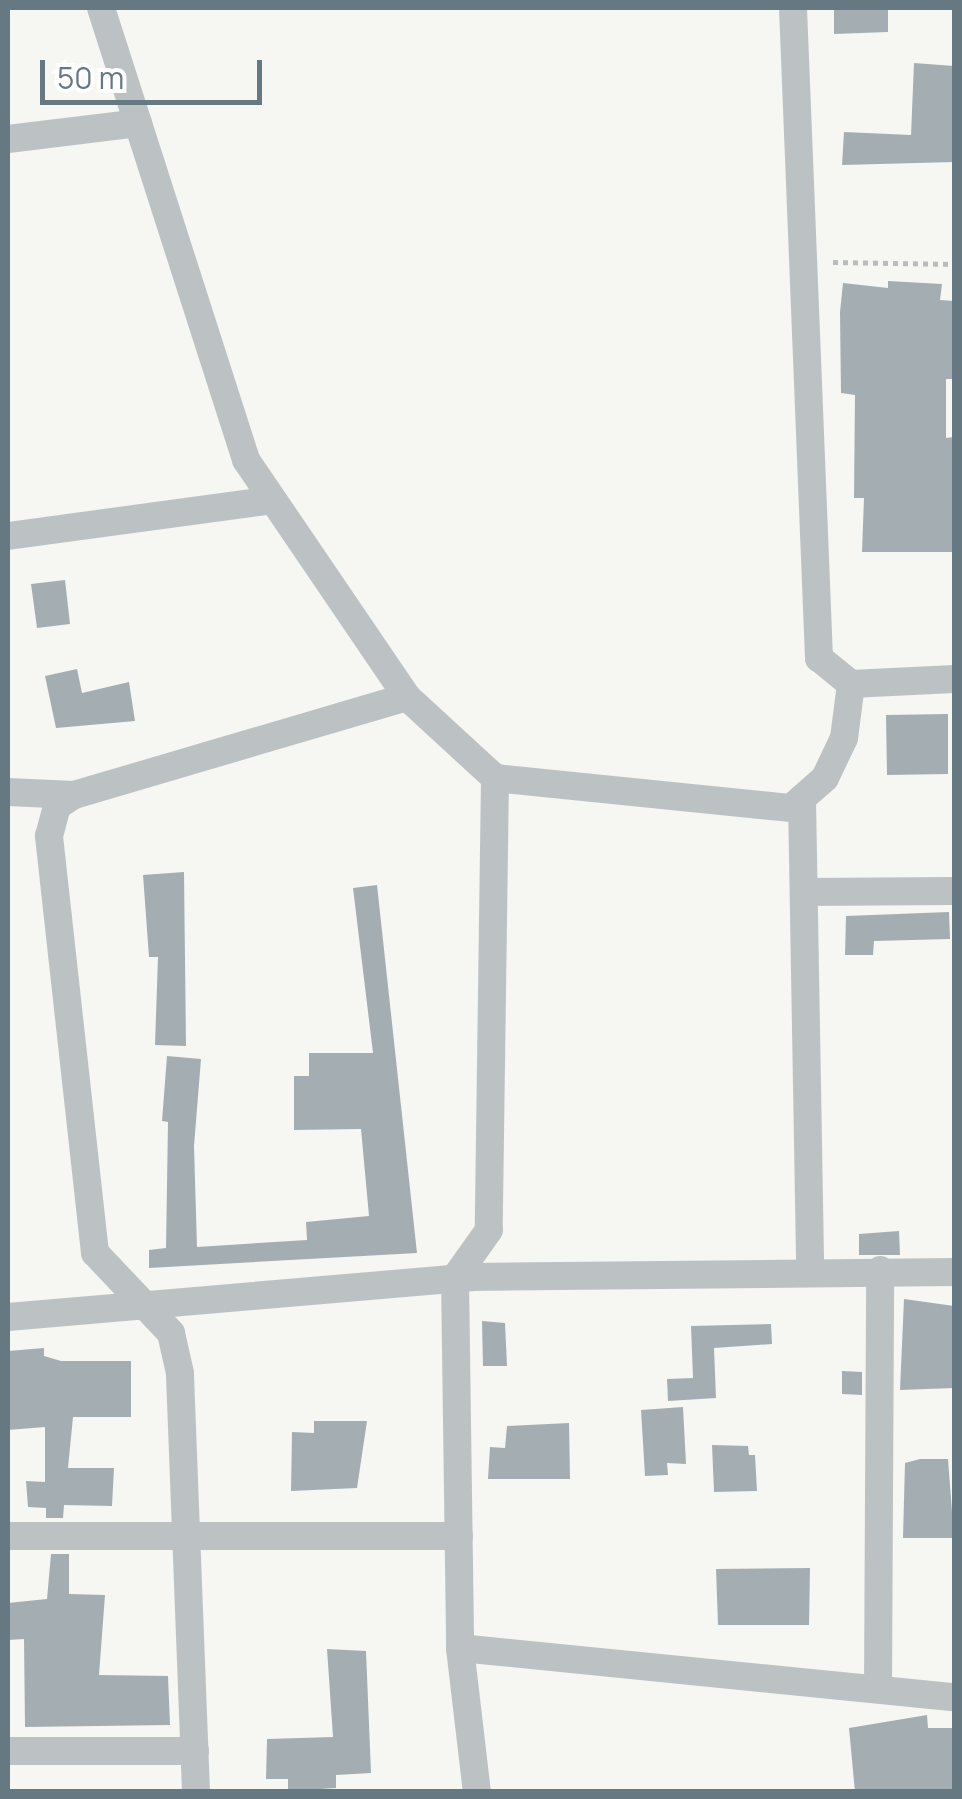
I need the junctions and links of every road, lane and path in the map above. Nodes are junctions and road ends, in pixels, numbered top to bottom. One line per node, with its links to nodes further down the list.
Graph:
1 (101, 8): 3 (street)
2 (793, 8): 5 (street)
3 (138, 123): 4 (street); 7 (street)
4 (8, 139)
5 (806, 262): 6 (path); 10 (street)
6 (954, 264)
7 (273, 500): 8 (street); 11 (street)
8 (8, 536)
9 (954, 678): 10 (street)
10 (851, 684): 15 (street)
11 (407, 697): 12 (street); 14 (street)
12 (495, 778): 15 (street); 21 (street)
13 (8, 792): 14 (street)
14 (74, 795): 22 (street)
15 (802, 799): 17 (street)
16 (954, 891): 17 (street)
17 (804, 892): 19 (street)
18 (880, 1270): 19 (street); 20 (street); 28 (street)
19 (810, 1271): 21 (street)
20 (954, 1272)
21 (455, 1278): 22 (street); 25 (street)
22 (147, 1307): 23 (street); 26 (street)
23 (8, 1317)
24 (8, 1536): 26 (street)
25 (459, 1536): 26 (street); 27 (street)
26 (186, 1537): 30 (street)
27 (460, 1648): 28 (street); 33 (street)
28 (878, 1688): 29 (street)
29 (954, 1698)
30 (195, 1750): 31 (street); 32 (street)
31 (8, 1751)
32 (196, 1792)
33 (477, 1792)

